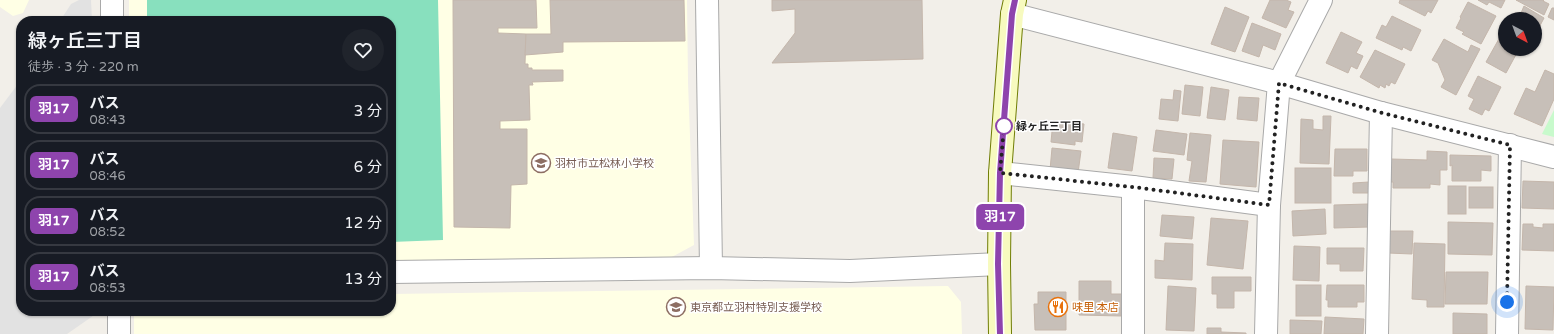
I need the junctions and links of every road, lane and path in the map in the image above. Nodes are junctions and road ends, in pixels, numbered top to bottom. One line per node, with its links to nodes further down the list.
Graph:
1 (112, 0): 5 (street)
2 (707, 0): 14 (street)
3 (1320, 0): 6 (street)
4 (1014, 7): 6 (street); 10 (street)
5 (112, 16)
6 (1279, 83): 7 (street); 12 (street)
7 (1382, 113): 8 (street); 21 (street)
8 (1510, 145): 9 (street); 22 (street)
9 (1554, 157)
10 (1000, 173): 11 (street); 13 (street)
11 (1133, 187): 12 (street); 19 (street)
12 (1269, 205): 20 (street)
13 (998, 264): 14 (street); 18 (street)
14 (711, 268): 15 (street)
15 (396, 272)
16 (119, 316): 17 (street)
17 (119, 334)
18 (1000, 334)
19 (1133, 334)
20 (1266, 334)
21 (1376, 334)
22 (1507, 334)

